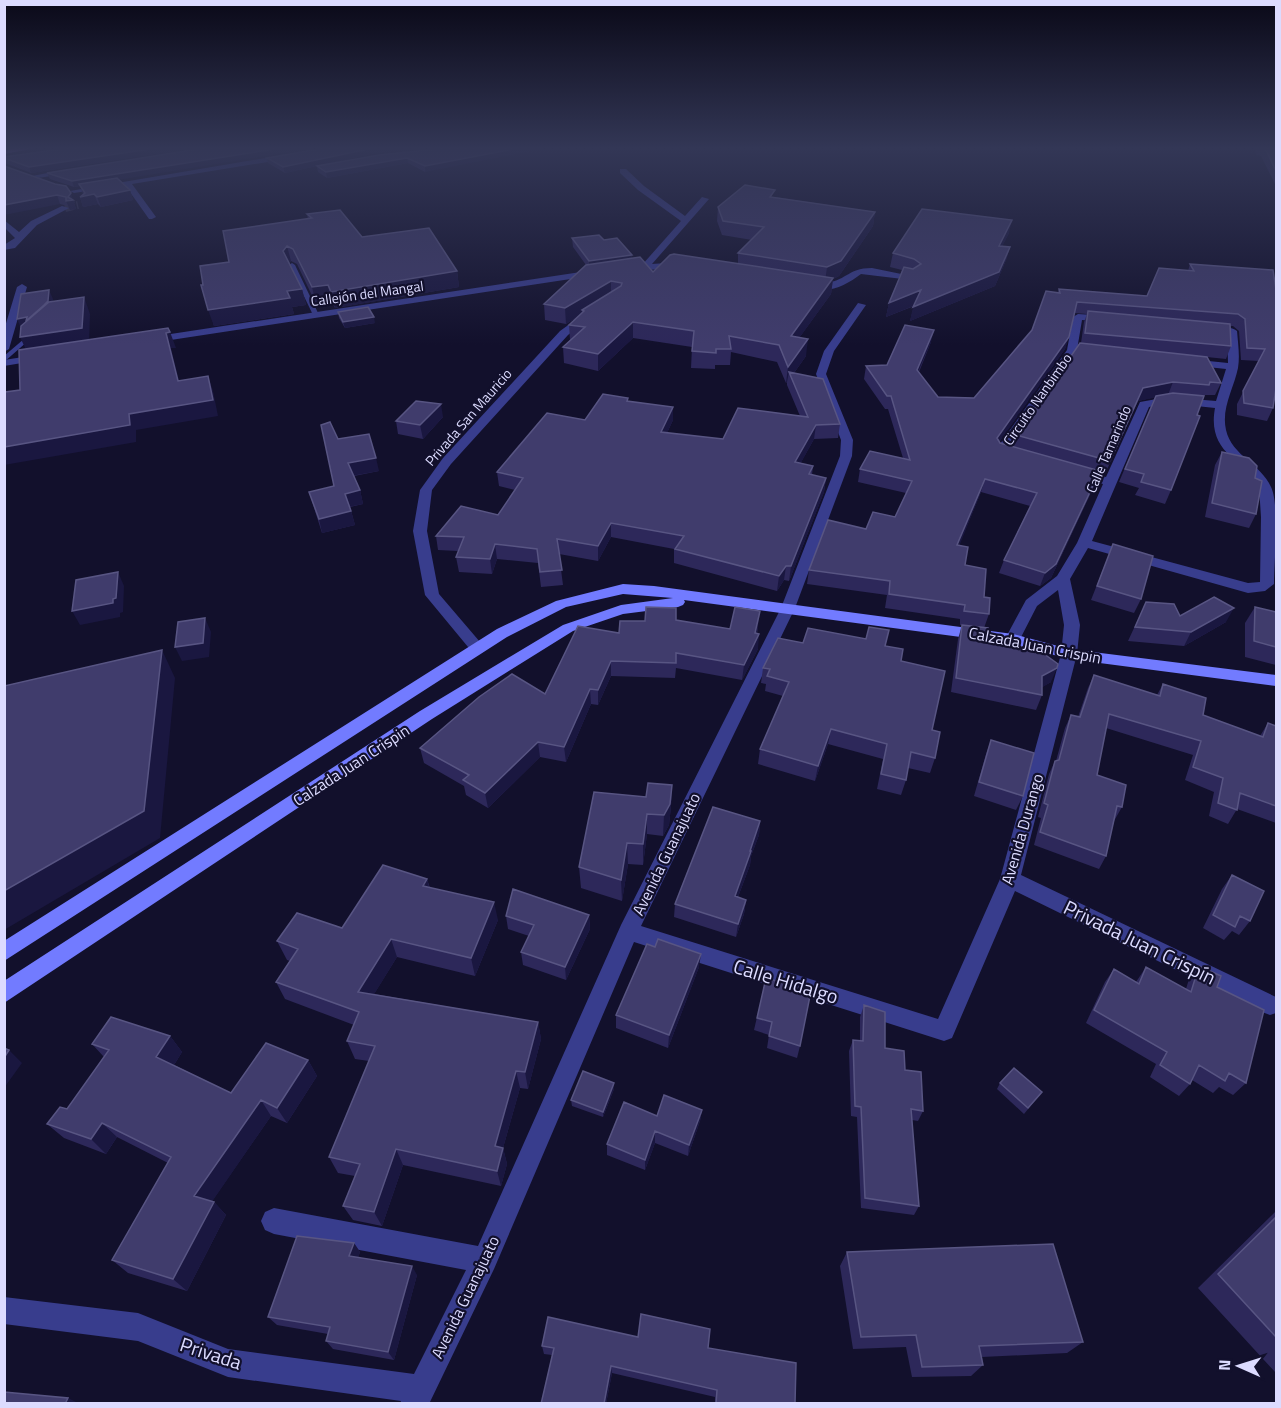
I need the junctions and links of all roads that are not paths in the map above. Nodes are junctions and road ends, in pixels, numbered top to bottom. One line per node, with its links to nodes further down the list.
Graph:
1 (53, 214): 8 (street)
2 (150, 214): 5 (street)
3 (677, 214): 6 (street)
4 (692, 214): 6 (street)
5 (152, 217)
6 (686, 220): 11 (street)
7 (4, 222): 8 (street)
8 (20, 236): 9 (street)
9 (4, 248)
10 (292, 265): 18 (lane)
11 (646, 266): 12 (street, Callejón del Mangal); 18 (street, Callejón del Mangal)
12 (696, 267)
13 (911, 277): 14 (street)
14 (804, 283)
15 (22, 286): 23 (street)
16 (861, 305): 35 (street, Avenida Guanajuato)
17 (598, 309): 37 (street, Privada San Mauricio)
18 (316, 315): 22 (street, Callejón del Mangal)
19 (1113, 320): 29 (street, Circuito Nanbimbo)
20 (1196, 327): 27 (street)
21 (36, 331): 25 (lane)
22 (135, 343)
23 (4, 349)
24 (52, 356): 25 (street)
25 (4, 361)
26 (1175, 361): 27 (street)
27 (1233, 367): 28 (street)
28 (1220, 405): 31 (street, Calle Tamarindo); 32 (street)
29 (1023, 457)
30 (1067, 470): 31 (street)
31 (1111, 482): 32 (street, Calle Tamarindo)
32 (1084, 543): 33 (street)
33 (1063, 579): 36 (street); 38 (street)
34 (722, 601): 35 (main road, Calzada Juan Crispin); 37 (main road, Calzada Juan Crispin); 43 (main road, Calzada Juan Crispin)
35 (788, 608): 36 (main road, Calzada Juan Crispin); 41 (street, Avenida Guanajuato)
36 (1013, 639): 38 (main road, Calzada Juan Crispin)
37 (478, 649): 42 (main road, Calzada Juan Crispin)
38 (1069, 654): 39 (main road, Calzada Juan Crispin); 40 (street, Avenida Durango)
39 (1276, 681)
40 (1010, 879): 44 (street, Privada Juan Crispín); 45 (street, Avenida Durango)
41 (628, 931): 45 (street, Calle Hidalgo); 47 (street, Avenida Guanajuato)
42 (4, 952)
43 (4, 993)
44 (1270, 1005)
45 (944, 1031)
46 (274, 1221): 47 (street)
47 (485, 1260): 49 (street, Avenida Guanajuato)
48 (4, 1311): 49 (street, Privada)
49 (417, 1396)

